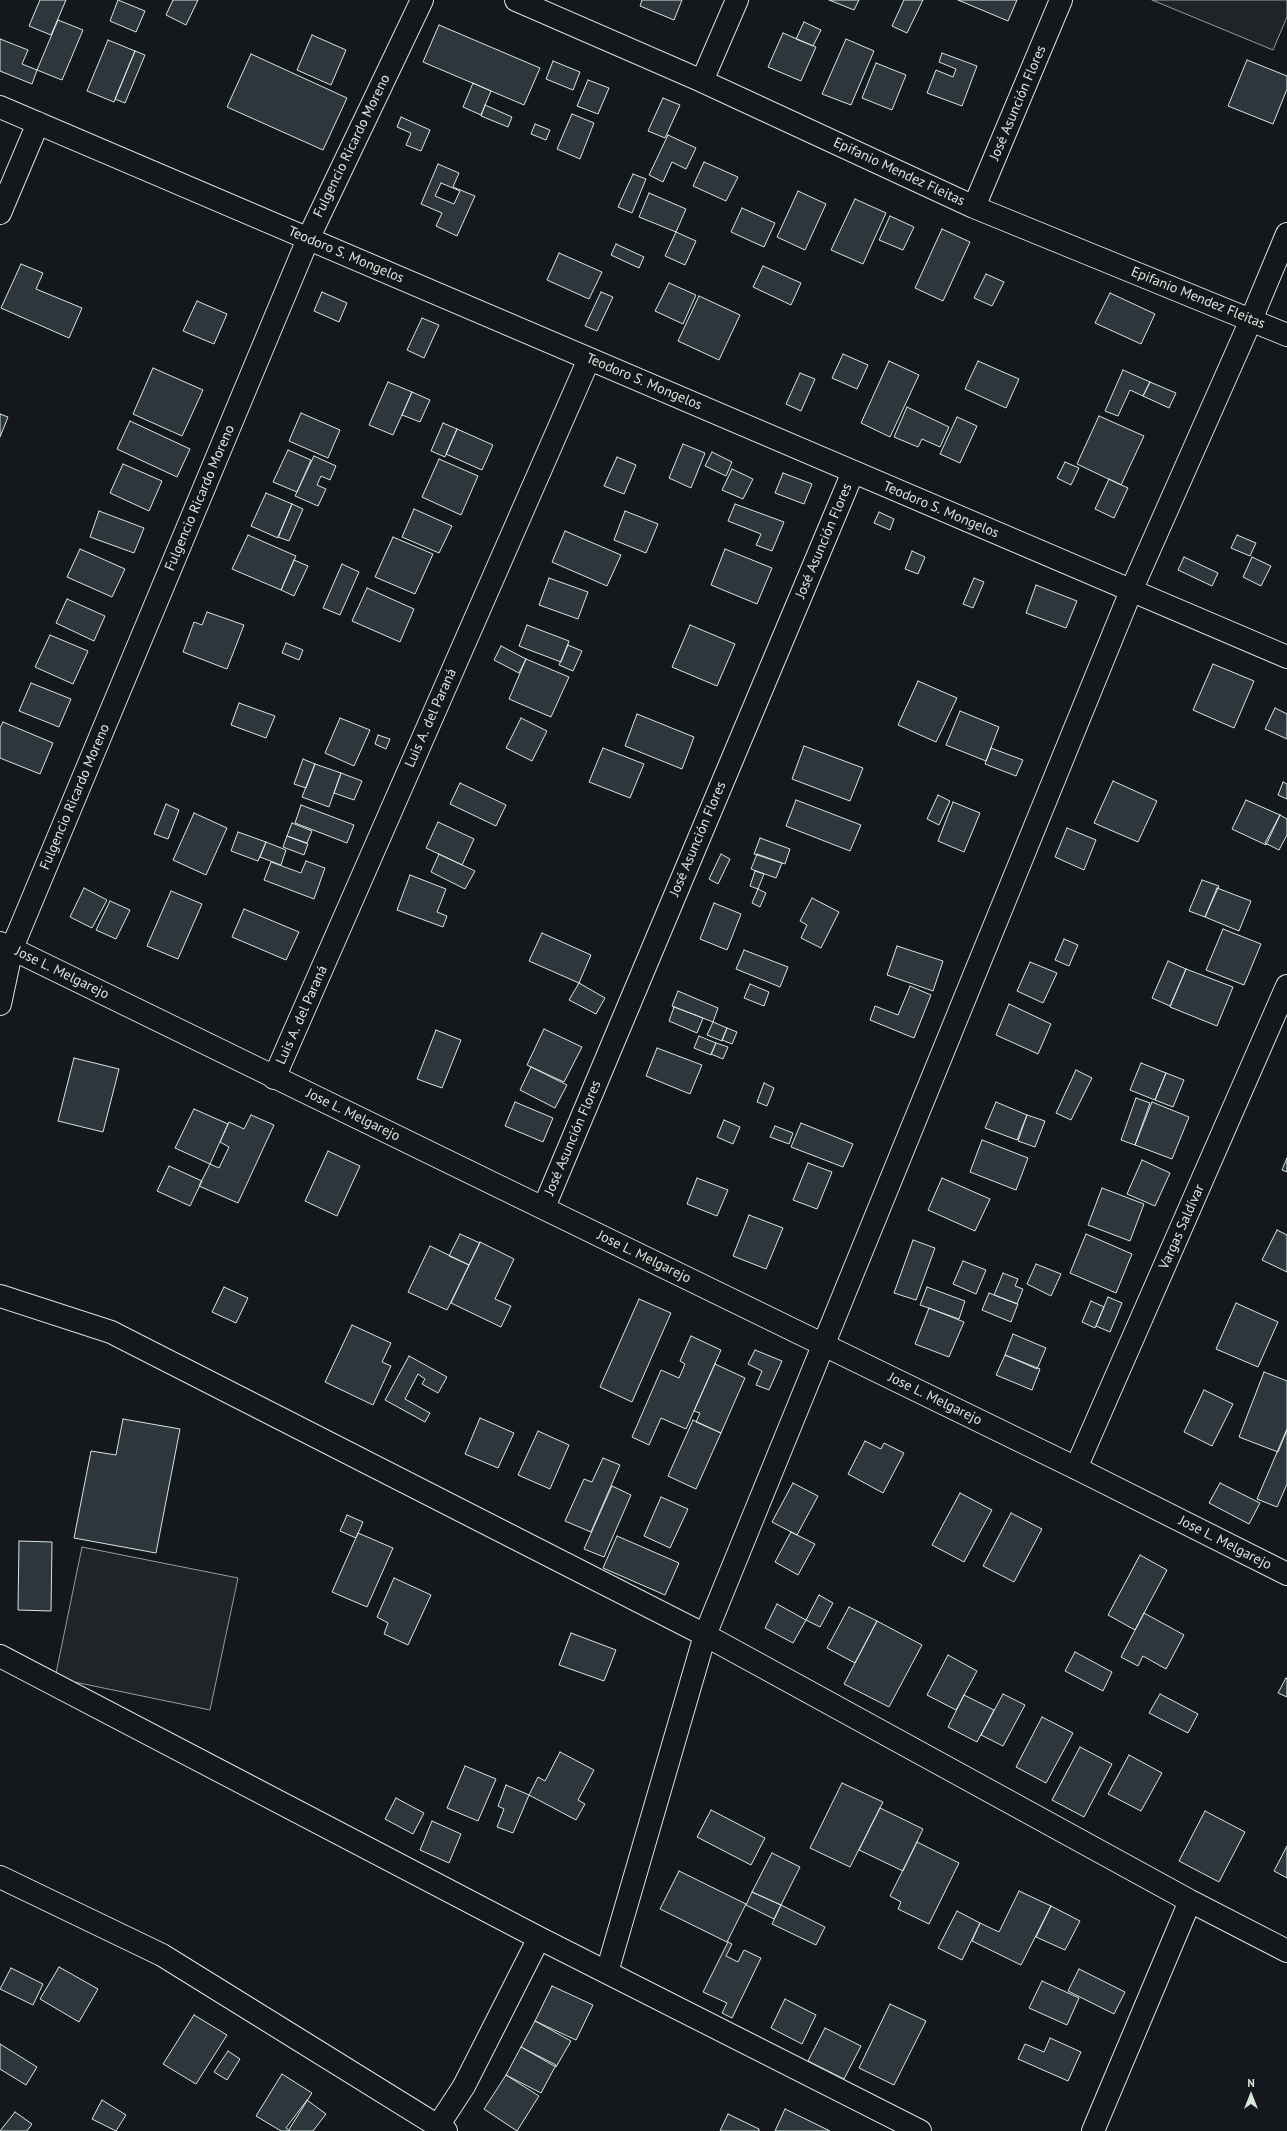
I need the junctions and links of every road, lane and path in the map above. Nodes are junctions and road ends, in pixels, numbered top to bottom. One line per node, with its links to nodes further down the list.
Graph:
1 (422, 0): 11 (street, Fulgencio Ricardo Moreno)
2 (516, 0): 5 (street, Epifanio Mendez Fleitas)
3 (737, 0): 5 (street)
4 (1062, 0): 8 (street, José Asunción Flores)
5 (702, 82): 8 (street, Epifanio Mendez Fleitas)
6 (0, 107): 7 (street, Teodoro S. Mongelos)
7 (38, 124): 9 (street); 11 (street, Teodoro S. Mongelos)
8 (974, 207): 12 (street, Epifanio Mendez Fleitas)
9 (0, 213)
10 (1287, 234): 12 (street)
11 (308, 239): 14 (street, Teodoro S. Mongelos); 18 (street, Fulgencio Ricardo Moreno)
12 (1251, 320): 13 (street, Epifanio Mendez Fleitas); 16 (street)
13 (1287, 334)
14 (589, 359): 15 (street, Teodoro S. Mongelos); 21 (street, Luis A. del Paraná)
15 (853, 472): 16 (street, Teodoro S. Mongelos); 22 (street, José Asunción Flores)
16 (1131, 591): 17 (street, Teodoro S. Mongelos); 24 (street)
17 (1287, 657)
18 (6, 945): 20 (street, Fulgencio Ricardo Moreno); 21 (street, Jose L. Melgarejo)
19 (1287, 986): 25 (street, Vargas Saldívar)
20 (0, 1004)
21 (274, 1078): 22 (street, Jose L. Melgarejo)
22 (544, 1207): 24 (street, Jose L. Melgarejo)
23 (0, 1296): 27 (street)
24 (823, 1345): 25 (street, Jose L. Melgarejo); 27 (street)
25 (1076, 1468): 26 (street, Jose L. Melgarejo)
26 (1287, 1574)
27 (705, 1635): 30 (street); 33 (street)
28 (0, 1656): 31 (street)
29 (0, 1877): 34 (street)
30 (1190, 1901): 32 (street); 36 (street)
31 (539, 1938): 33 (street); 34 (street)
32 (1287, 1951)
33 (607, 1972): 35 (street)
34 (442, 2128)
35 (920, 2131)
36 (1093, 2131)

